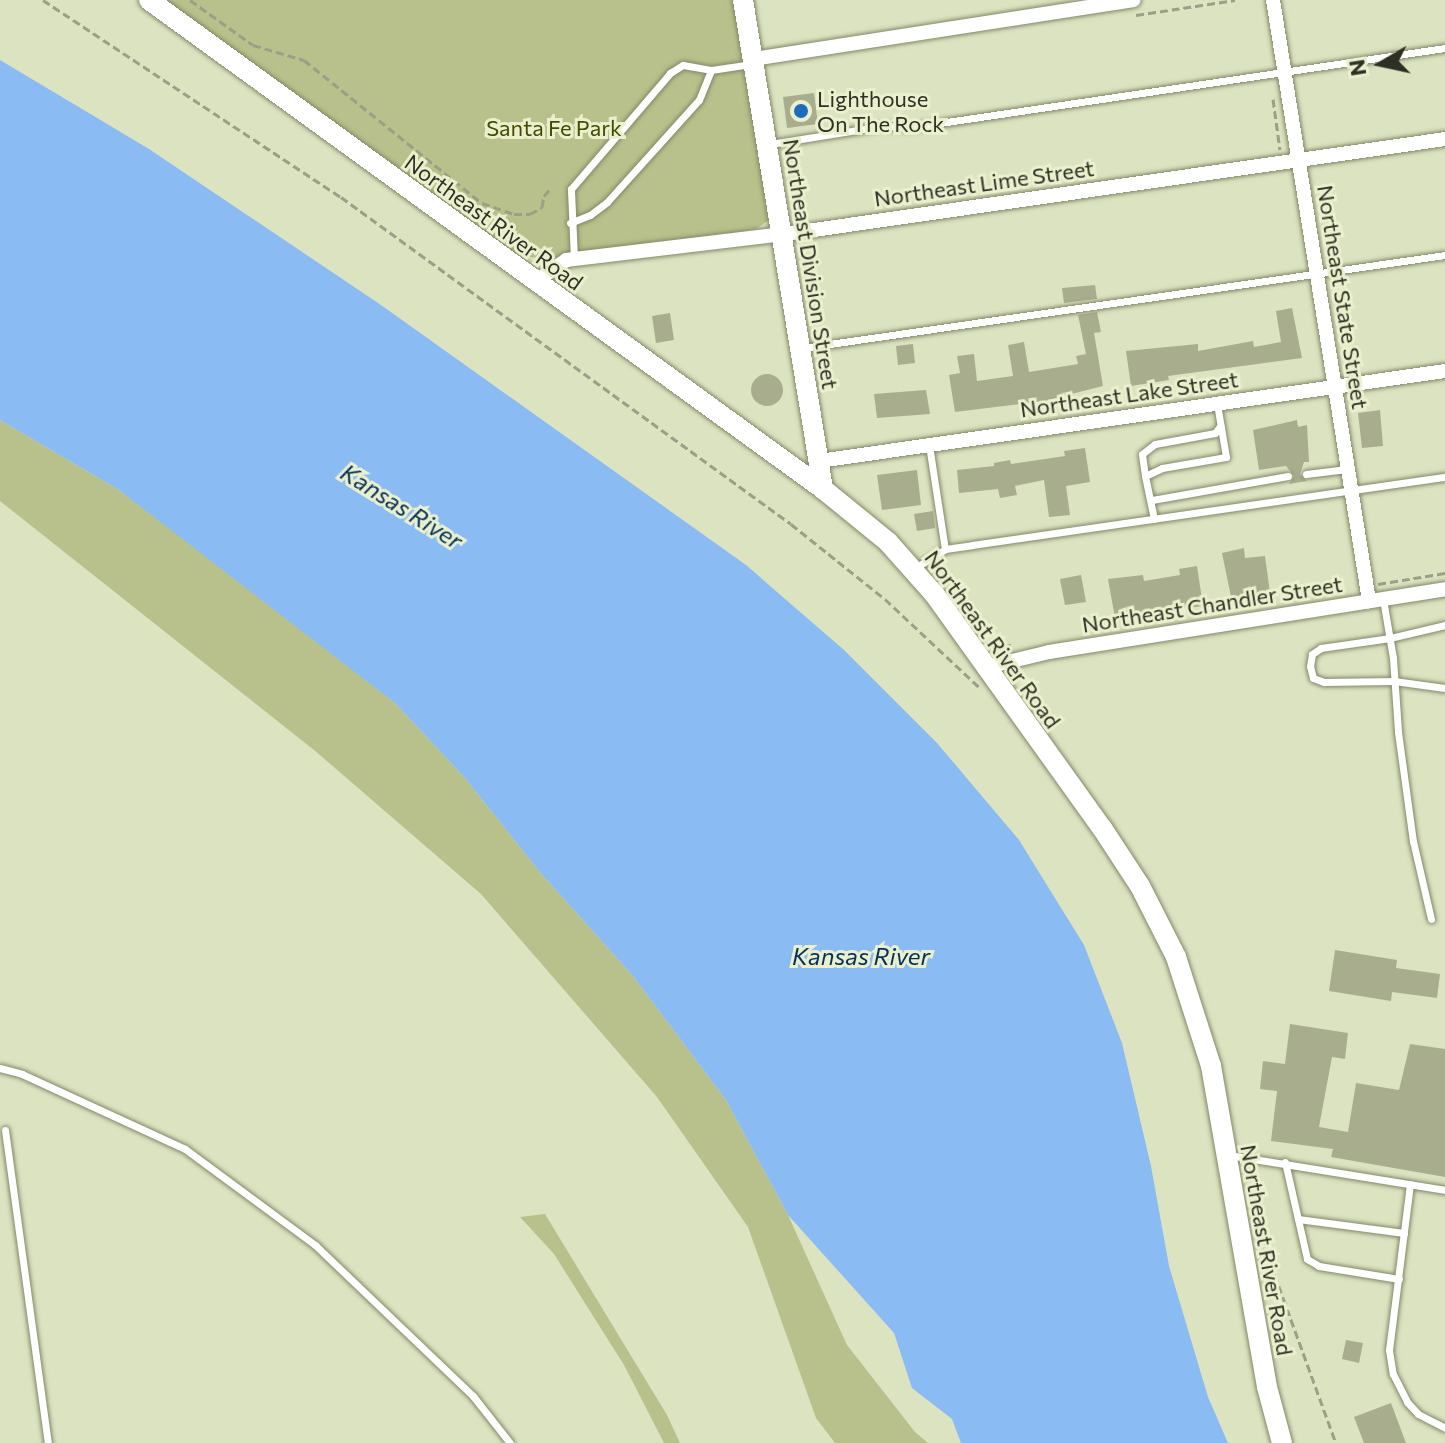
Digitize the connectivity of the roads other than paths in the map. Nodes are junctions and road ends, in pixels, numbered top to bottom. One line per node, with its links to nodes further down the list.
1 (149, 0): 17 (street, Northeast River Road)
2 (743, 0): 6 (street, Northeast Division Street)
3 (1133, 0): 6 (street)
4 (1273, 0): 8 (street, Northeast State Street)
5 (1445, 48): 8 (lane)
6 (753, 61): 7 (lane); 10 (street, Northeast Division Street)
7 (711, 70): 12 (lane); 12 (lane)
8 (1284, 71): 10 (lane); 11 (street, Northeast State Street)
9 (1445, 139): 11 (street, Northeast Lime Street)
10 (767, 144): 13 (street, Northeast Division Street)
11 (1299, 160): 13 (street, Northeast Lime Street); 16 (street, Northeast State Street)
12 (570, 223): 15 (lane)
13 (781, 233): 15 (street, Northeast Lime Street); 18 (street, Northeast Division Street)
14 (1445, 255): 16 (lane)
15 (574, 259): 17 (street, Northeast Lime Street)
16 (1317, 273): 18 (lane); 20 (street, Northeast State Street)
17 (535, 282): 30 (street, Northeast River Road)
18 (800, 348): 24 (street, Northeast Division Street)
19 (1445, 371): 20 (street, Northeast Lake Street)
20 (1335, 386): 21 (street, Northeast Lake Street); 25 (street, Northeast State Street)
21 (1217, 403): 22 (lane); 23 (street, Northeast Lake Street)
22 (1220, 426): 27 (lane); 27 (lane)
23 (929, 445): 24 (street, Northeast Lake Street); 34 (lane)
24 (819, 461): 30 (street, Northeast Division Street)
25 (1348, 469): 26 (lane); 31 (street, Northeast State Street)
26 (1306, 474)
27 (1145, 476): 32 (lane)
28 (1288, 476): 32 (lane)
29 (1445, 477): 31 (lane)
30 (823, 489): 35 (street, Northeast River Road)
31 (1352, 492): 33 (lane); 37 (street, Northeast State Street)
32 (1152, 500): 33 (lane)
33 (1154, 519): 34 (lane)
34 (945, 549): 35 (lane)
35 (913, 569): 40 (street, Northeast River Road)
36 (1445, 589): 37 (street, Northeast Chandler Street)
37 (1376, 600): 39 (lane); 40 (street, Northeast Chandler Street)
38 (1445, 625): 39 (lane)
39 (1390, 638): 41 (lane); 41 (lane)
40 (987, 667): 46 (street, Northeast River Road)
41 (1394, 681): 42 (lane); 43 (lane)
42 (1445, 688)
43 (1431, 919)
44 (0, 1068): 55 (lane)
45 (5, 1130): 54 (lane)
46 (1226, 1155): 47 (lane); 56 (street, Northeast River Road)
47 (1285, 1162): 48 (lane); 50 (lane)
48 (1410, 1184): 49 (lane); 51 (lane)
49 (1445, 1190)
50 (1298, 1219): 51 (lane); 52 (lane)
51 (1404, 1233): 52 (lane)
52 (1399, 1279): 53 (lane)
53 (1445, 1428)
54 (48, 1443)
55 (510, 1443)
56 (1282, 1443)

